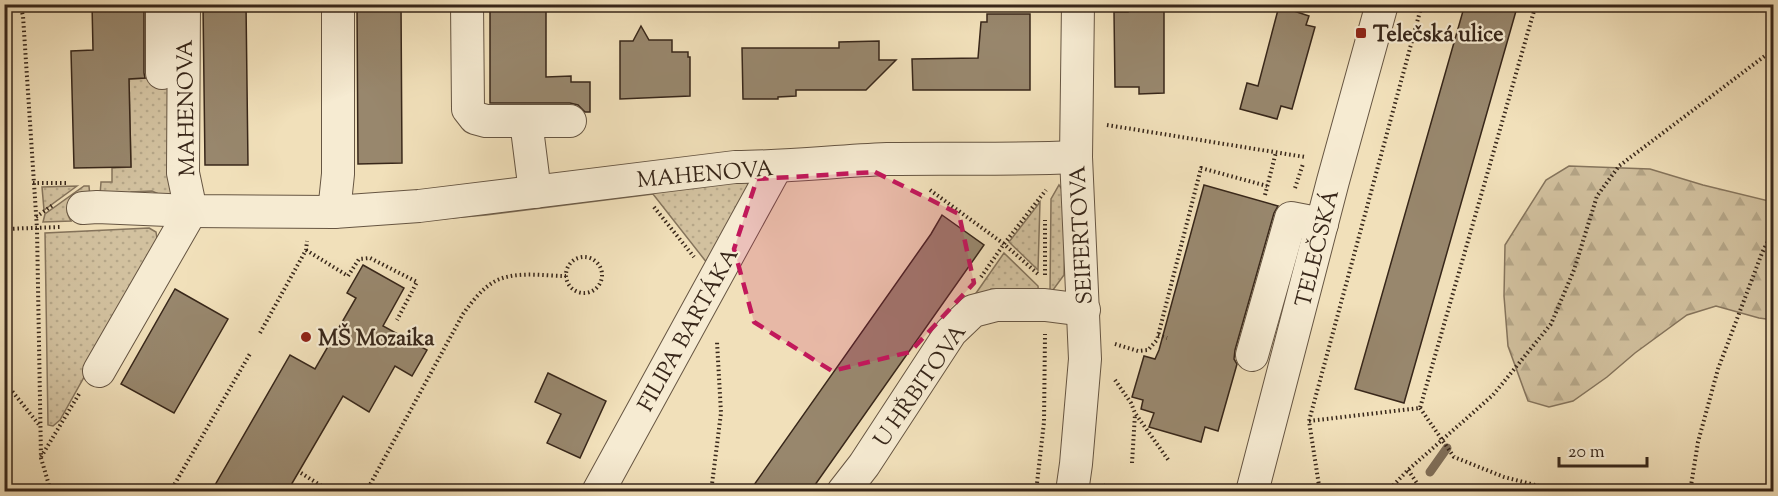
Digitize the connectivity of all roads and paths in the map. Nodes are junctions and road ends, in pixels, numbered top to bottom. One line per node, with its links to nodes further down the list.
1 (20, 4): 21 (path)
2 (162, 4): 14 (street)
3 (184, 4): 29 (street, MAHENOVA)
4 (338, 4): 30 (street)
5 (467, 4): 15 (street)
6 (1078, 4): 19 (street, SEIFERTOVA)
7 (1382, 4): 32 (street, TELEČSKÁ)
8 (1422, 4): 53 (path)
9 (1527, 4): 11 (path)
10 (1769, 4): 12 (path)
11 (1534, 7): 51 (path)
12 (1773, 19)
13 (1773, 49): 55 (path)
14 (162, 74)
15 (526, 121): 16 (street); 24 (street)
16 (570, 121)
17 (1109, 126): 18 (path)
18 (1276, 152): 22 (path); 27 (path)
19 (1077, 157): 20 (street, MAHENOVA); 39 (street, SEIFERTOVA)
20 (776, 166): 24 (street, MAHENOVA); 67 (street, FILIPA BARTÁKA)
21 (33, 183): 26 (path); 34 (path)
22 (1267, 186): 25 (path); 42 (path)
23 (926, 188): 36 (path)
24 (535, 192): 30 (street, MAHENOVA)
25 (1265, 195)
26 (77, 196): 29 (street, MAHENOVA)
27 (1293, 197)
28 (1046, 201): 36 (path)
29 (191, 211): 30 (street, MAHENOVA); 48 (street)
30 (334, 212)
31 (1046, 213): 36 (path)
32 (1322, 224): 47 (street); 71 (street, TELEČSKÁ)
33 (4, 229): 34 (path)
34 (37, 229): 54 (path)
35 (1773, 229): 76 (path)
36 (1004, 244)
37 (566, 276): 37 (path); 66 (path)
38 (1045, 305): 39 (street, U HŘBITOVA); 69 (street, U HŘBITOVA); 70 (path)
39 (1084, 310): 61 (street, SEIFERTOVA)
40 (397, 320): 41 (path)
41 (260, 333)
42 (1158, 335): 44 (path); 45 (path)
43 (716, 336): 68 (path)
44 (1167, 338)
45 (1111, 343)
46 (251, 352): 64 (path)
47 (1252, 355)
48 (99, 371): 56 (path)
49 (1111, 375): 52 (path)
50 (4, 381): 54 (path)
51 (1420, 408): 53 (path); 55 (path)
52 (1135, 413): 57 (path); 58 (path)
53 (1309, 421): 72 (path)
54 (40, 427): 56 (path)
55 (1442, 441): 59 (path); 75 (path)
56 (41, 458): 63 (path)
57 (1169, 461)
58 (1132, 463)
59 (1408, 470): 73 (path); 74 (path)
60 (301, 473): 62 (path)
61 (1074, 478)
62 (324, 490): 65 (path)
63 (51, 492)
64 (170, 492)
65 (331, 492)
66 (366, 492)
67 (598, 492)
68 (711, 492)
69 (843, 492)
70 (1036, 492)
71 (1252, 492)
72 (1320, 492)
73 (1387, 492)
74 (1423, 492)
75 (1562, 492)
76 (1690, 492)

